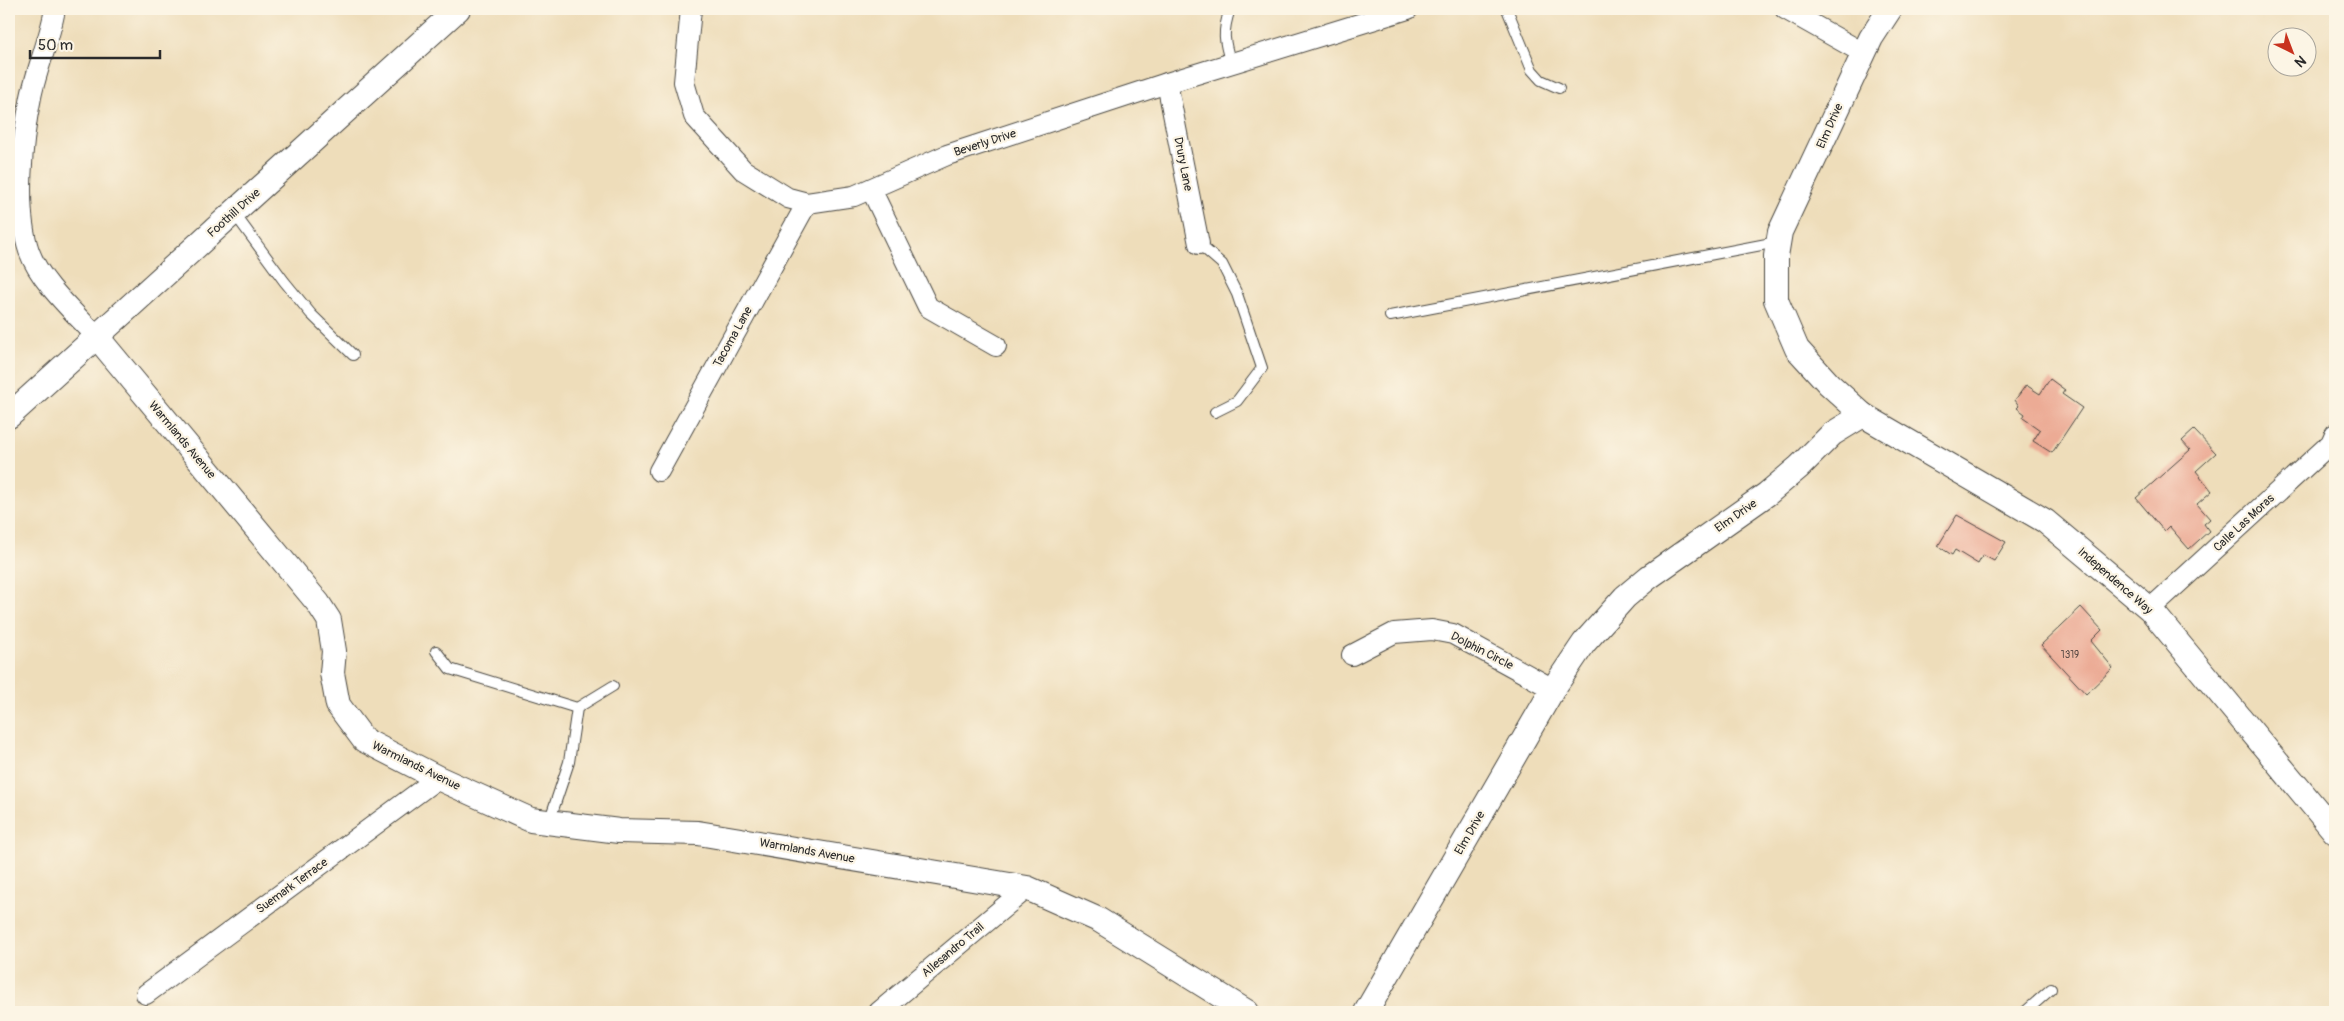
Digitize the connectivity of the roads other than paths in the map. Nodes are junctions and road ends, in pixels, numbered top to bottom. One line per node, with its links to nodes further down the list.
1 (55, 9): 19 (street, Warmlands Avenue)
2 (458, 9): 15 (street, Foothill Drive)
3 (691, 9): 14 (street, Beverly Drive)
4 (1230, 9): 10 (lane)
5 (1408, 9): 10 (street, Beverly Drive)
6 (1507, 9): 12 (lane)
7 (1785, 9): 9 (street)
8 (1890, 9): 9 (street, Elm Drive)
9 (1865, 54): 16 (street, Elm Drive)
10 (1231, 64): 11 (street, Beverly Drive)
11 (1167, 84): 13 (street, Beverly Drive); 17 (street, Drury Lane)
12 (1559, 88)
13 (871, 189): 14 (street, Beverly Drive); 20 (street)
14 (807, 203): 26 (street, Tacoma Lane)
15 (234, 212): 19 (street, Foothill Drive); 21 (lane)
16 (1778, 242): 18 (lane); 23 (street, Elm Drive)
17 (1199, 244): 22 (lane)
18 (1390, 316)
19 (96, 337): 24 (street, Foothill Drive); 33 (street, Warmlands Avenue)
20 (996, 346)
21 (352, 355)
22 (1216, 412)
23 (1863, 415): 27 (street, Independence Way); 31 (street, Elm Drive)
24 (9, 416)
25 (2335, 434): 27 (street, Calle Las Moras)
26 (659, 471)
27 (2150, 609): 35 (street, Independence Way)
28 (436, 651): 32 (lane)
29 (1352, 655): 31 (street, Dolphin Circle)
30 (614, 686): 32 (lane)
31 (1553, 689): 41 (street, Elm Drive)
32 (577, 708): 34 (lane)
33 (438, 778): 34 (street, Warmlands Avenue); 38 (street, Suemark Terrace)
34 (549, 822): 36 (street, Warmlands Avenue)
35 (2335, 832)
36 (1027, 888): 39 (street, Warmlands Avenue); 40 (street, Allesandro Trail)
37 (2050, 989): 42 (lane)
38 (146, 994)
39 (1235, 1010)
40 (878, 1012)
41 (1366, 1012)
42 (2025, 1012)

